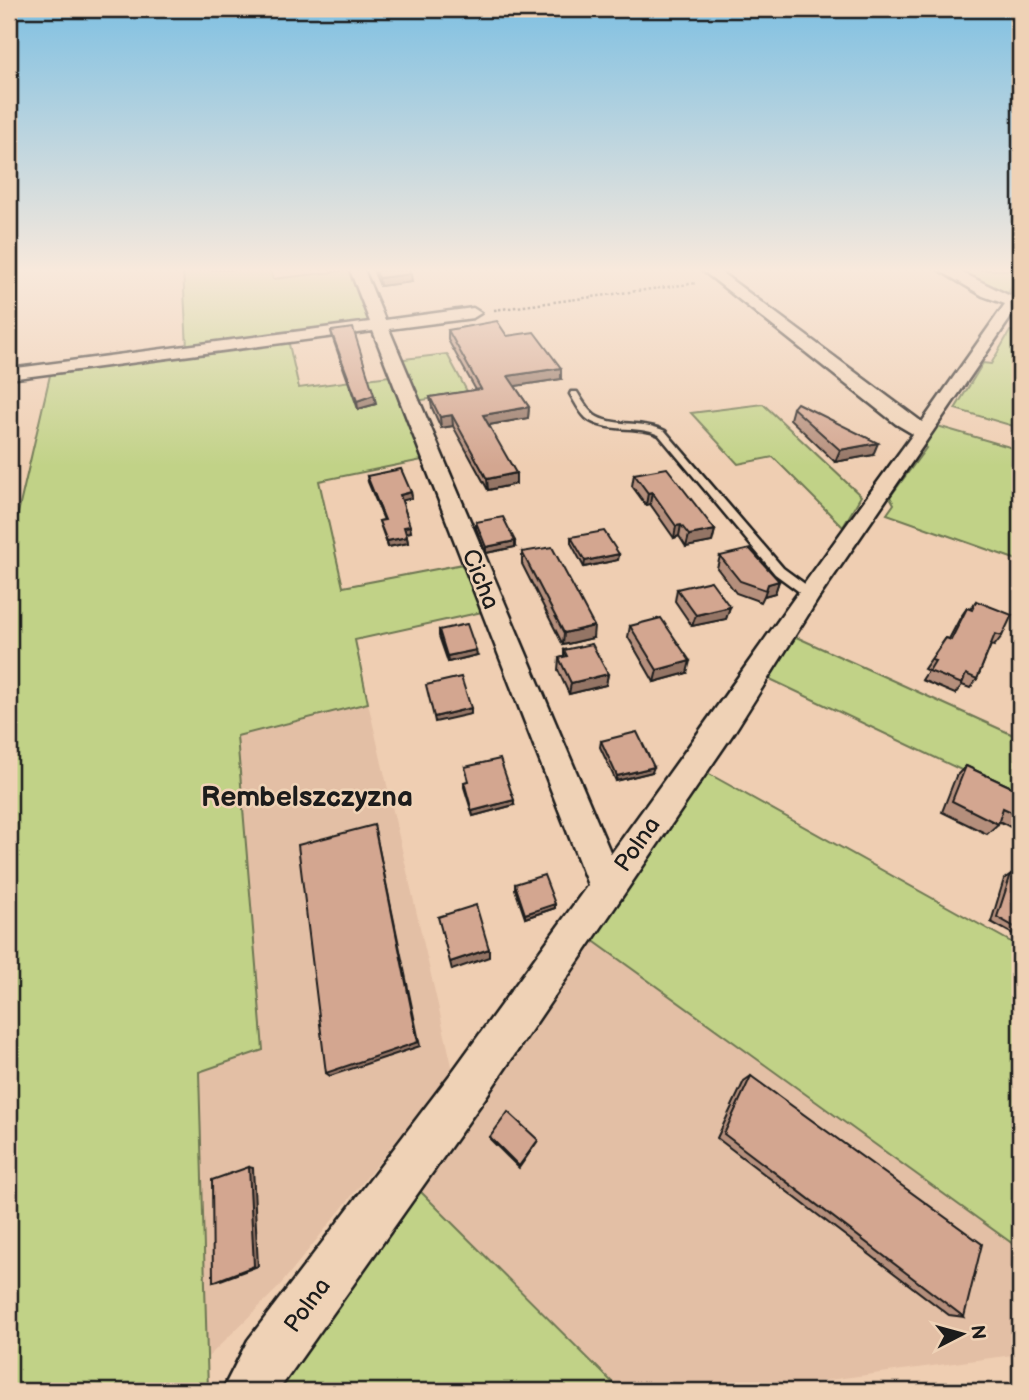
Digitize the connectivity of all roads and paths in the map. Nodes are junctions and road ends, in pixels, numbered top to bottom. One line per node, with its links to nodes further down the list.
1 (301, 335): 5 (street)
2 (383, 335): 9 (street, Cicha)
3 (794, 335): 7 (street)
4 (991, 335): 7 (street, Polna)
5 (9, 374)
6 (574, 394): 8 (lane)
7 (925, 432): 8 (street, Polna)
8 (809, 593): 9 (street, Polna)
9 (607, 887): 10 (street, Polna)
10 (249, 1391)

